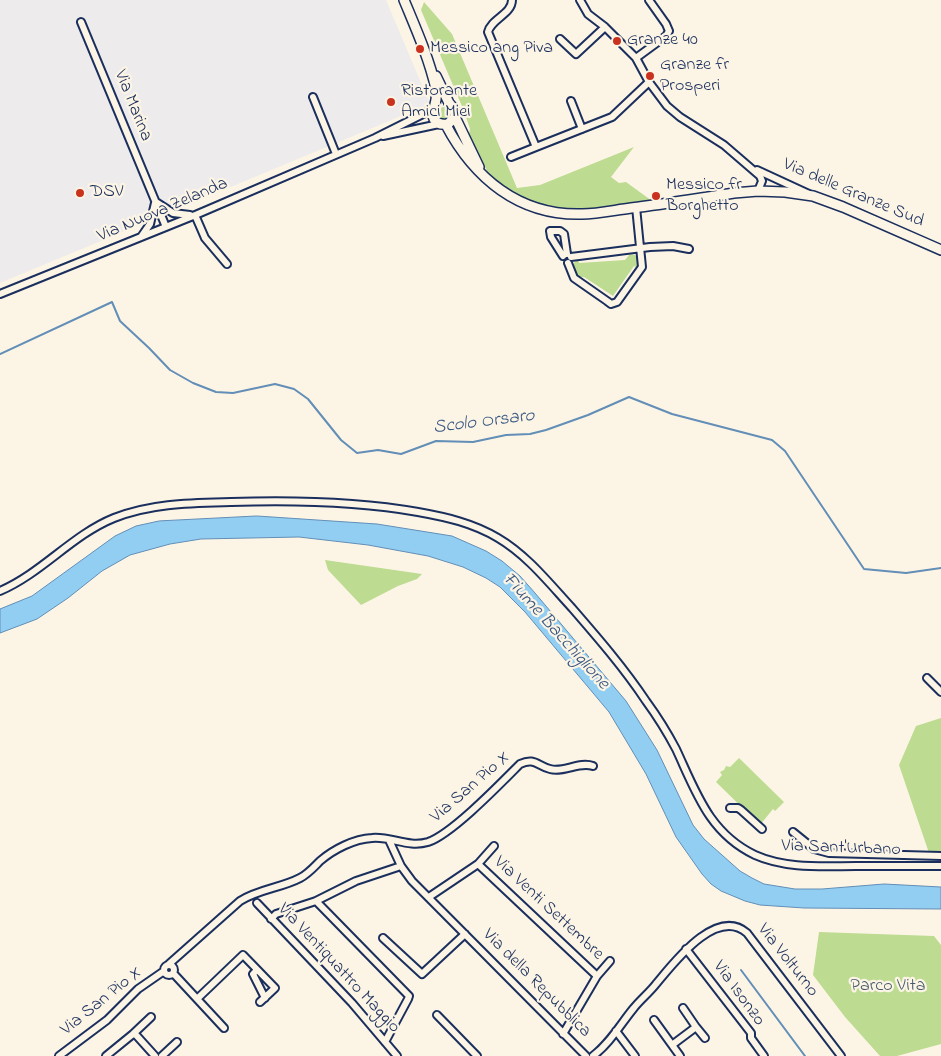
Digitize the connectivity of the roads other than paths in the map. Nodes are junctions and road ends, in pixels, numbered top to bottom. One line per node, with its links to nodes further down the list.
1 (404, 0): 9 (street)
2 (512, 0): 21 (street)
3 (580, 0): 6 (street, Via delle Granze Sud)
4 (649, 0): 8 (street)
5 (81, 22): 28 (street, Via Marina)
6 (605, 27): 7 (street); 8 (street, Via delle Granze Sud)
7 (560, 39)
8 (636, 58): 10 (street, Via delle Granze Sud)
9 (430, 64): 13 (street); 14 (street)
10 (649, 82): 19 (street); 24 (street, Via delle Granze Sud)
11 (313, 97): 22 (street)
12 (571, 101): 19 (street)
13 (450, 103): 14 (street); 16 (street)
14 (435, 107): 15 (street, Via Nuova Zelanda); 17 (street)
15 (418, 117): 18 (street); 20 (street, Via Nuova Zelanda)
16 (455, 117): 17 (street); 25 (street)
17 (442, 124): 18 (street, Via Nuova Zelanda); 25 (street)
18 (425, 128): 20 (street, Via Nuova Zelanda)
19 (582, 129): 21 (street)
20 (375, 138): 22 (street, Via Nuova Zelanda)
21 (536, 147): 23 (street)
22 (336, 154): 30 (street, Via Nuova Zelanda)
23 (511, 157)
24 (752, 167): 26 (street, Via delle Granze Sud); 27 (street, Via delle Granze Sud)
25 (486, 179): 29 (street)
26 (758, 191): 27 (street); 29 (street)
27 (813, 196): 35 (street, Via delle Granze Sud)
28 (155, 201): 30 (street); 31 (street, Via Marina); 32 (street)
29 (636, 207): 33 (street)
30 (194, 215): 31 (street, Via Nuova Zelanda); 36 (street)
31 (166, 227): 32 (street, Via Nuova Zelanda)
32 (141, 237): 37 (street, Via Nuova Zelanda)
33 (640, 248): 33 (street); 34 (street)
34 (689, 249)
35 (941, 250)
36 (227, 264)
37 (0, 294)
38 (0, 591): 50 (street, Via Sant'Urbano)
39 (927, 678): 40 (street)
40 (941, 692)
41 (592, 766): 45 (street, Via San Pio X)
42 (730, 808): 43 (street, Via Sant'Urbano)
43 (762, 829)
44 (793, 832): 47 (street, Via Sant'Urbano)
45 (389, 840): 49 (street, Via della Repubblica); 59 (street, Via San Pio X)
46 (494, 846): 48 (street)
47 (941, 856)
48 (478, 864): 51 (street, Via Venti Settembre); 63 (street, Via Venti Settembre)
49 (400, 866): 51 (street, Via della Repubblica); 52 (street)
50 (941, 866)
51 (428, 897): 55 (street, Via della Repubblica)
52 (316, 901): 54 (street); 76 (street)
53 (257, 903): 54 (street, Via Ventiquattro Maggio)
54 (271, 919): 76 (street, Via Ventiquattro Maggio)
55 (465, 934): 56 (street, Via della Repubblica); 73 (street, Via della Repubblica)
56 (383, 938)
57 (686, 949): 71 (street, Via Volturno); 88 (street, Via Isonzo); 89 (street, Via Volturno)
58 (610, 961): 63 (street, Via Venti Settembre)
59 (169, 964): 61 (street, Via San Pio X); 62 (street, Via San Pio X)
60 (257, 970): 60 (street); 64 (street)
61 (164, 971): 62 (street, Via San Pio X); 78 (street, Via San Pio X)
62 (173, 974): 64 (street, Via San Pio X)
63 (597, 976): 73 (street, Via Venti Settembre)
64 (197, 999): 70 (street, Via San Pio X)
65 (683, 1008): 69 (street)
66 (437, 1015): 83 (street)
67 (151, 1017): 72 (street)
68 (654, 1020): 77 (street)
69 (696, 1027): 74 (street); 77 (street)
70 (224, 1028)
71 (616, 1031): 85 (street, Via Volturno); 86 (street)
72 (133, 1034): 79 (street); 80 (street)
73 (563, 1034): 84 (street, Via della Repubblica)
74 (705, 1038)
75 (177, 1042): 81 (street)
76 (385, 1042): 82 (street, Via Ventiquattro Maggio)
77 (672, 1045): 87 (street)
78 (59, 1056)
79 (106, 1056)
80 (156, 1056)
81 (162, 1056)
82 (397, 1056)
83 (477, 1056)
84 (586, 1056)
85 (593, 1056)
86 (636, 1056)
87 (680, 1056)
88 (764, 1056)
89 (842, 1056)

